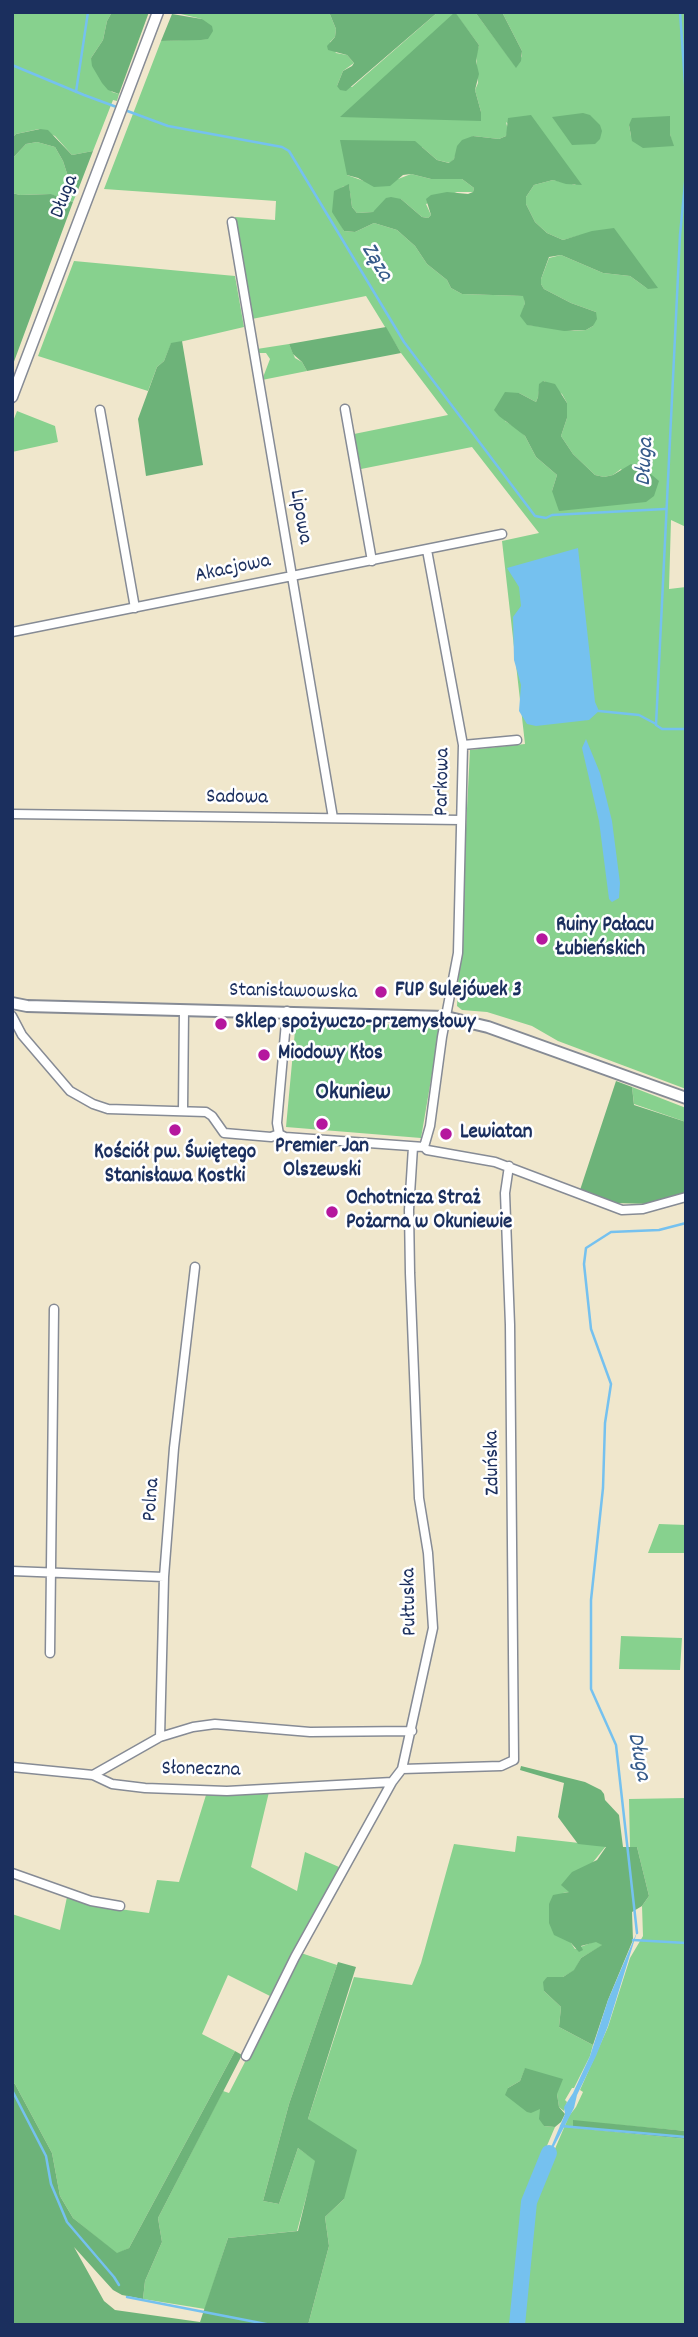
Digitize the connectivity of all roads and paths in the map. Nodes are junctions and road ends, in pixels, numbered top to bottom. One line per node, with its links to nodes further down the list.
1 (158, 12): 3 (street, Długa)
2 (232, 222): 9 (street, Lipowa)
3 (12, 397)
4 (345, 409): 8 (street)
5 (100, 410): 10 (street)
6 (502, 534): 7 (street, Akacjowa)
7 (427, 550): 8 (street, Akacjowa); 13 (street, Parkowa)
8 (372, 561): 9 (street, Akacjowa)
9 (291, 576): 10 (street, Akacjowa); 15 (street, Lipowa)
10 (135, 608): 11 (street, Akacjowa)
11 (12, 632)
12 (517, 740): 13 (street)
13 (463, 745): 16 (street, Parkowa)
14 (12, 814): 15 (street, Sadowa)
15 (333, 818): 16 (street, Sadowa)
16 (461, 820): 21 (street, Parkowa)
17 (12, 1003): 18 (main road, Stanisławowska)
18 (184, 1010): 19 (main road, Stanisławowska); 25 (street)
19 (287, 1011): 21 (main road, Stanisławowska); 26 (street)
20 (12, 1016): 22 (street)
21 (446, 1017): 24 (main road, Stanisławowska); 28 (street, Parkowa)
22 (22, 1035): 23 (street); 25 (street)
23 (12, 1039)
24 (686, 1098)
25 (183, 1111): 26 (street)
26 (279, 1134): 27 (street)
27 (413, 1147): 28 (street); 37 (street, Pułtuska)
28 (424, 1147): 29 (street)
29 (509, 1166): 30 (street); 40 (street, Zduńska)
30 (686, 1198)
31 (195, 1266): 35 (street, Polna)
32 (54, 1309): 34 (street)
33 (12, 1571): 34 (street)
34 (51, 1572): 35 (street); 36 (street)
35 (164, 1577): 38 (street, Polna)
36 (50, 1653)
37 (412, 1731): 38 (street); 40 (street, Pułtuska)
38 (160, 1737): 41 (street)
39 (12, 1767): 41 (street, Słoneczna)
40 (402, 1769): 42 (street, Pułtuska)
41 (93, 1775): 42 (street, Słoneczna)
42 (392, 1782): 45 (street, Pułtuska)
43 (12, 1873): 44 (street)
44 (120, 1906)
45 (246, 2056)

